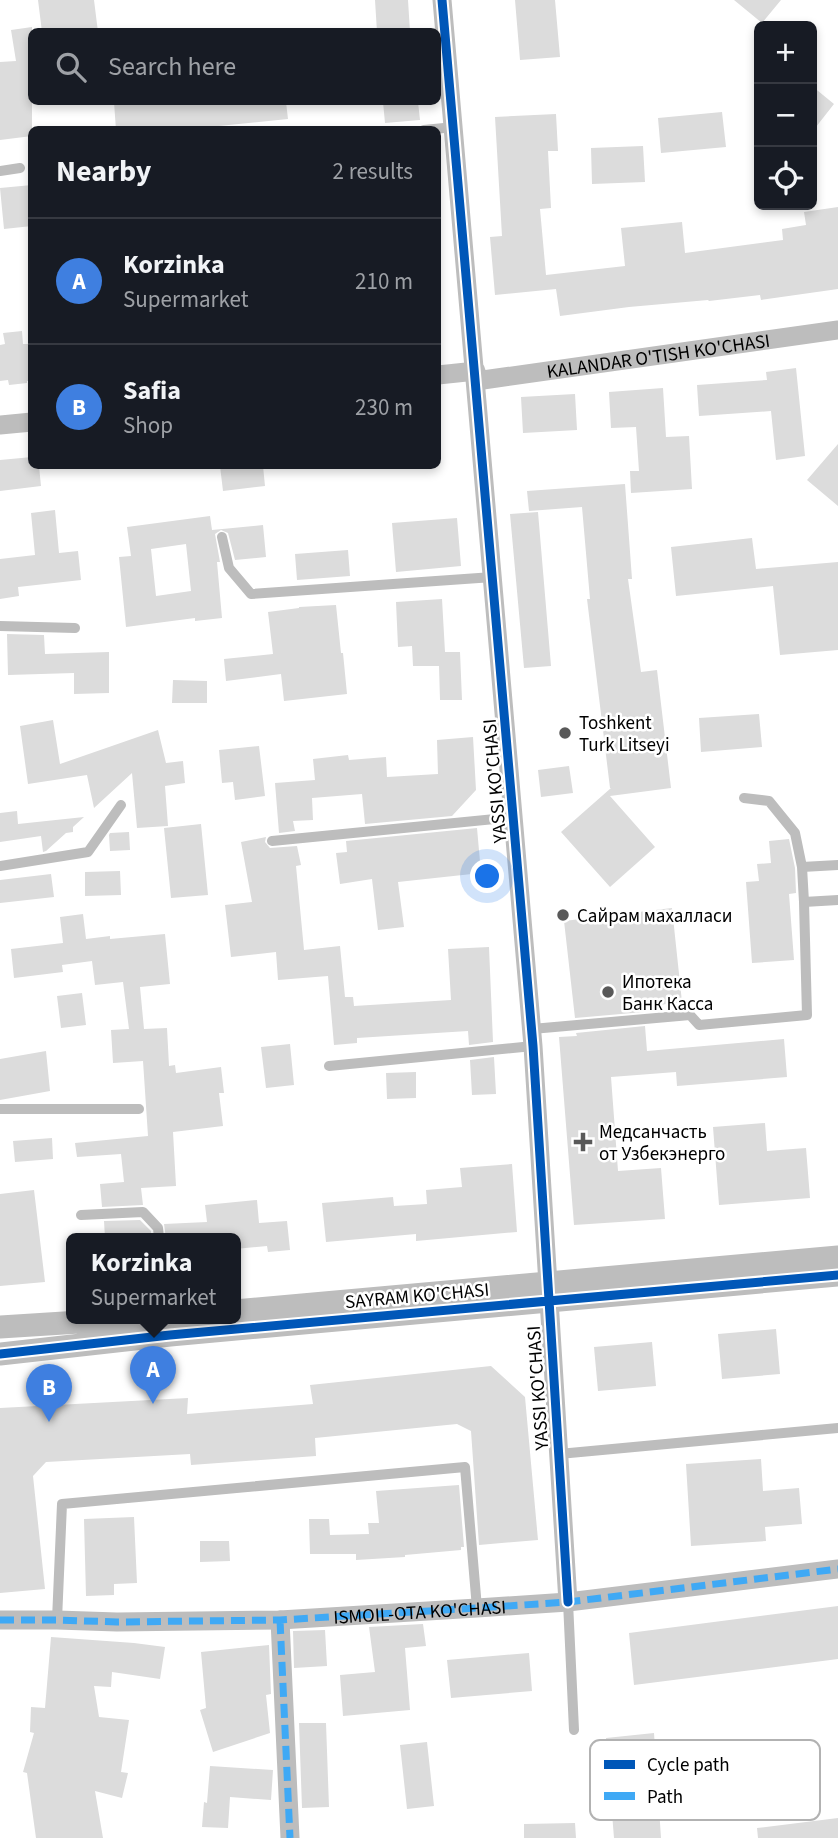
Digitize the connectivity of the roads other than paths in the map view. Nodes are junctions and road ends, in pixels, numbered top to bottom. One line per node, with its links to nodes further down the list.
1 (442, 0): 2 (street, YASSI KO'CHASI)
2 (454, 127): 3 (lane); 8 (street, YASSI KO'CHASI)
3 (441, 128)
4 (20, 168): 5 (lane)
5 (0, 171)
6 (838, 330): 8 (street, KALANDAR O'TISH KO'CHASI)
7 (441, 376): 8 (street, KALANDAR O'TISH KO'CHASI)
8 (476, 376): 12 (street, YASSI KO'CHASI)
9 (28, 422): 10 (street)
10 (0, 425)
11 (222, 537): 12 (lane)
12 (493, 577): 17 (street, YASSI KO'CHASI)
13 (0, 626): 14 (lane)
14 (75, 628)
15 (744, 798): 21 (lane)
16 (121, 805): 20 (lane)
17 (515, 817): 18 (lane); 24 (street, YASSI KO'CHASI)
18 (272, 841)
19 (838, 865): 21 (lane)
20 (0, 866)
21 (802, 867): 23 (lane)
22 (838, 900): 23 (lane)
23 (804, 902): 24 (lane)
24 (533, 1037): 25 (lane); 32 (street, YASSI KO'CHASI)
25 (329, 1066)
26 (0, 1109): 27 (lane)
27 (139, 1109)
28 (81, 1215): 29 (lane)
29 (159, 1233)
30 (838, 1257): 32 (street, SAYRAM KO'CHASI)
31 (838, 1275): 32 (street, SAYRAM KO'CHASI)
32 (549, 1292): 33 (street, SAYRAM KO'CHASI); 35 (street, SAYRAM KO'CHASI); 40 (street, YASSI KO'CHASI)
33 (241, 1311)
34 (66, 1323): 37 (street)
35 (241, 1323)
36 (229, 1324): 38 (street, SAYRAM KO'CHASI)
37 (0, 1327)
38 (0, 1353)
39 (838, 1429): 40 (lane)
40 (559, 1454): 42 (street, YASSI KO'CHASI)
41 (838, 1569): 42 (street, ISMOIL-OTA KO'CHASI)
42 (568, 1602): 43 (street, ISMOIL-OTA KO'CHASI); 47 (lane)
43 (477, 1608): 45 (lane); 46 (street, ISMOIL-OTA KO'CHASI)
44 (0, 1620): 45 (street, ISMOIL-OTA KO'CHASI)
45 (57, 1620): 46 (street, ISMOIL-OTA KO'CHASI)
46 (279, 1620): 48 (street)
47 (574, 1730)
48 (290, 1838)

